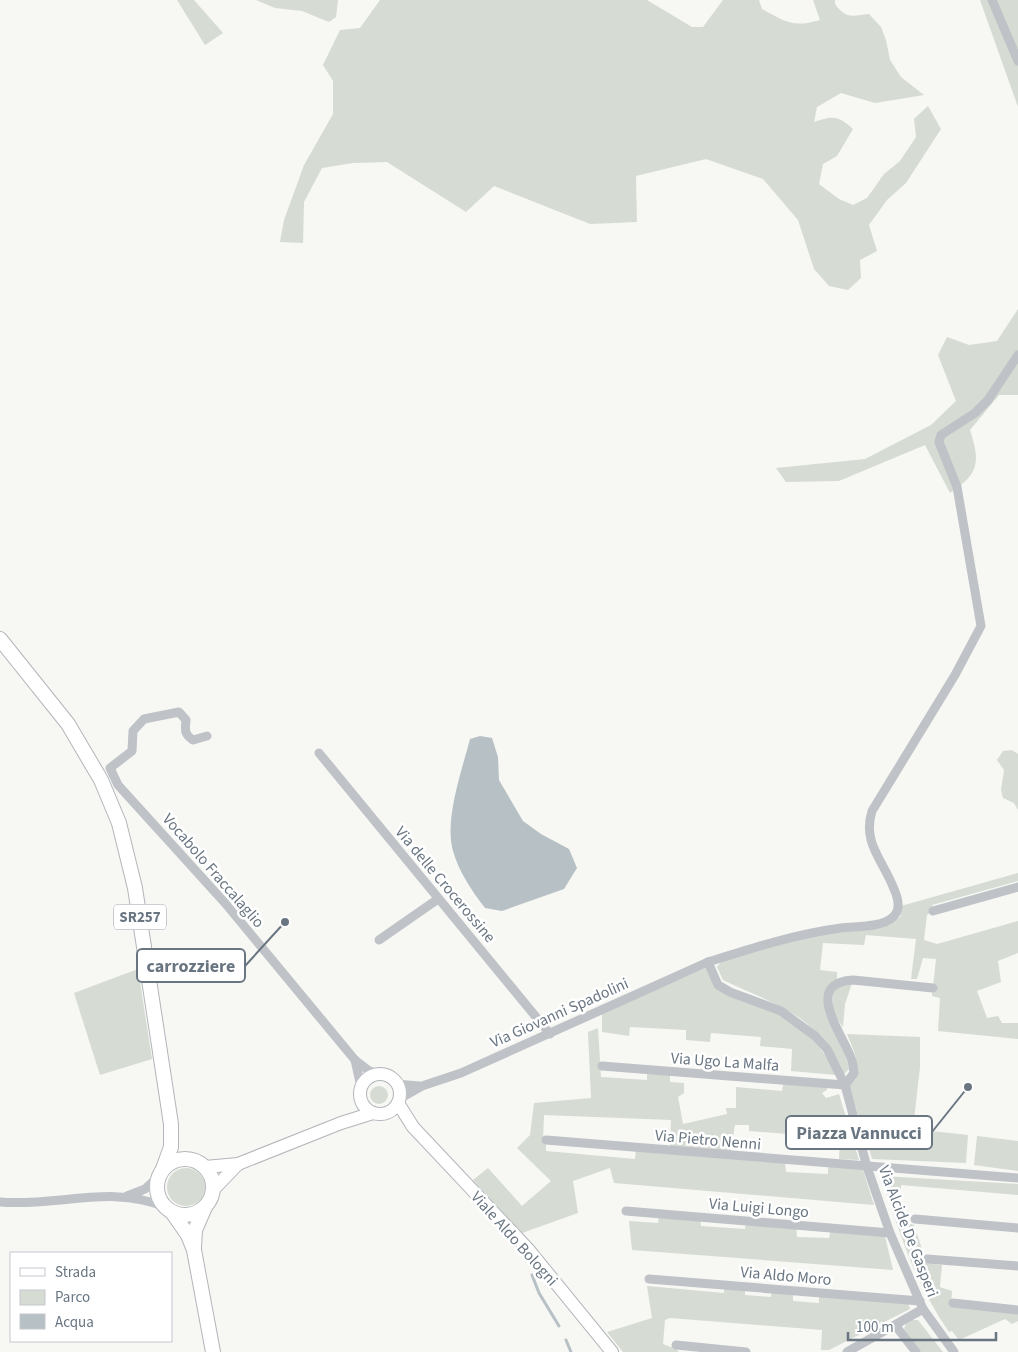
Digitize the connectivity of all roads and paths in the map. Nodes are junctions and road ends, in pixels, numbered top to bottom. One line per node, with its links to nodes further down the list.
1 (992, 0): 2 (street)
2 (1018, 61)
3 (1018, 356): 11 (street, Via Giovanni Spadolini)
4 (0, 639): 24 (main road, SR257)
5 (207, 736): 14 (street, Vocabolo Fraccalaglio)
6 (319, 753): 8 (street, Via delle Crocerossine)
7 (1018, 886): 9 (street)
8 (438, 899): 10 (street); 13 (street, Via delle Crocerossine)
9 (933, 911)
10 (379, 940)
11 (708, 962): 13 (street, Via Giovanni Spadolini); 18 (street, Via Alcide De Gasperi)
12 (933, 988): 18 (street)
13 (550, 1034): 19 (street, Via Giovanni Spadolini)
14 (355, 1060): 16 (street); 20 (street)
15 (602, 1066): 18 (street, Via Ugo La Malfa)
16 (379, 1075): 17 (main road); 20 (main road)
17 (396, 1084): 19 (street, Via Giovanni Spadolini); 21 (main road)
18 (845, 1085): 29 (street, Via Alcide De Gasperi)
19 (422, 1086): 21 (street, Via Giovanni Spadolini)
20 (361, 1093): 22 (main road); 23 (main road)
21 (398, 1101): 22 (main road); 25 (main road, Viale Aldo Bologni)
22 (378, 1114): 23 (main road); 25 (main road, Viale Aldo Bologni)
23 (341, 1123): 28 (main road)
24 (171, 1124): 27 (main road, SR257); 30 (main road, SR257)
25 (413, 1127): 51 (main road, Viale Aldo Bologni)
26 (546, 1140): 29 (street, Via Pietro Nenni)
27 (200, 1164): 28 (main road); 30 (main road); 32 (main road, SR257)
28 (238, 1164): 32 (main road)
29 (867, 1167): 31 (street, Via Pietro Nenni); 40 (street, Via Alcide De Gasperi)
30 (161, 1172): 33 (street); 36 (main road, SR257)
31 (1018, 1178)
32 (213, 1190): 35 (main road, SR257)
33 (127, 1196): 34 (street); 36 (street)
34 (0, 1202)
35 (205, 1207): 36 (main road); 41 (main road, SR257)
36 (169, 1210): 41 (main road, SR257)
37 (626, 1211): 40 (street, Via Luigi Longo)
38 (915, 1219): 39 (street)
39 (1018, 1228)
40 (890, 1232): 46 (street, Via Alcide De Gasperi)
41 (194, 1250): 50 (main road, SR257)
42 (926, 1259): 43 (street)
43 (1018, 1266)
44 (649, 1279): 46 (street, Via Aldo Moro)
45 (953, 1303): 47 (street)
46 (922, 1305): 48 (street); 55 (street, Via Alcide De Gasperi)
47 (1018, 1310)
48 (895, 1325): 53 (street); 54 (street)
49 (676, 1345): 52 (street)
50 (213, 1352)
51 (612, 1352)
52 (746, 1352)
53 (847, 1352)
54 (916, 1352)
55 (954, 1352)

